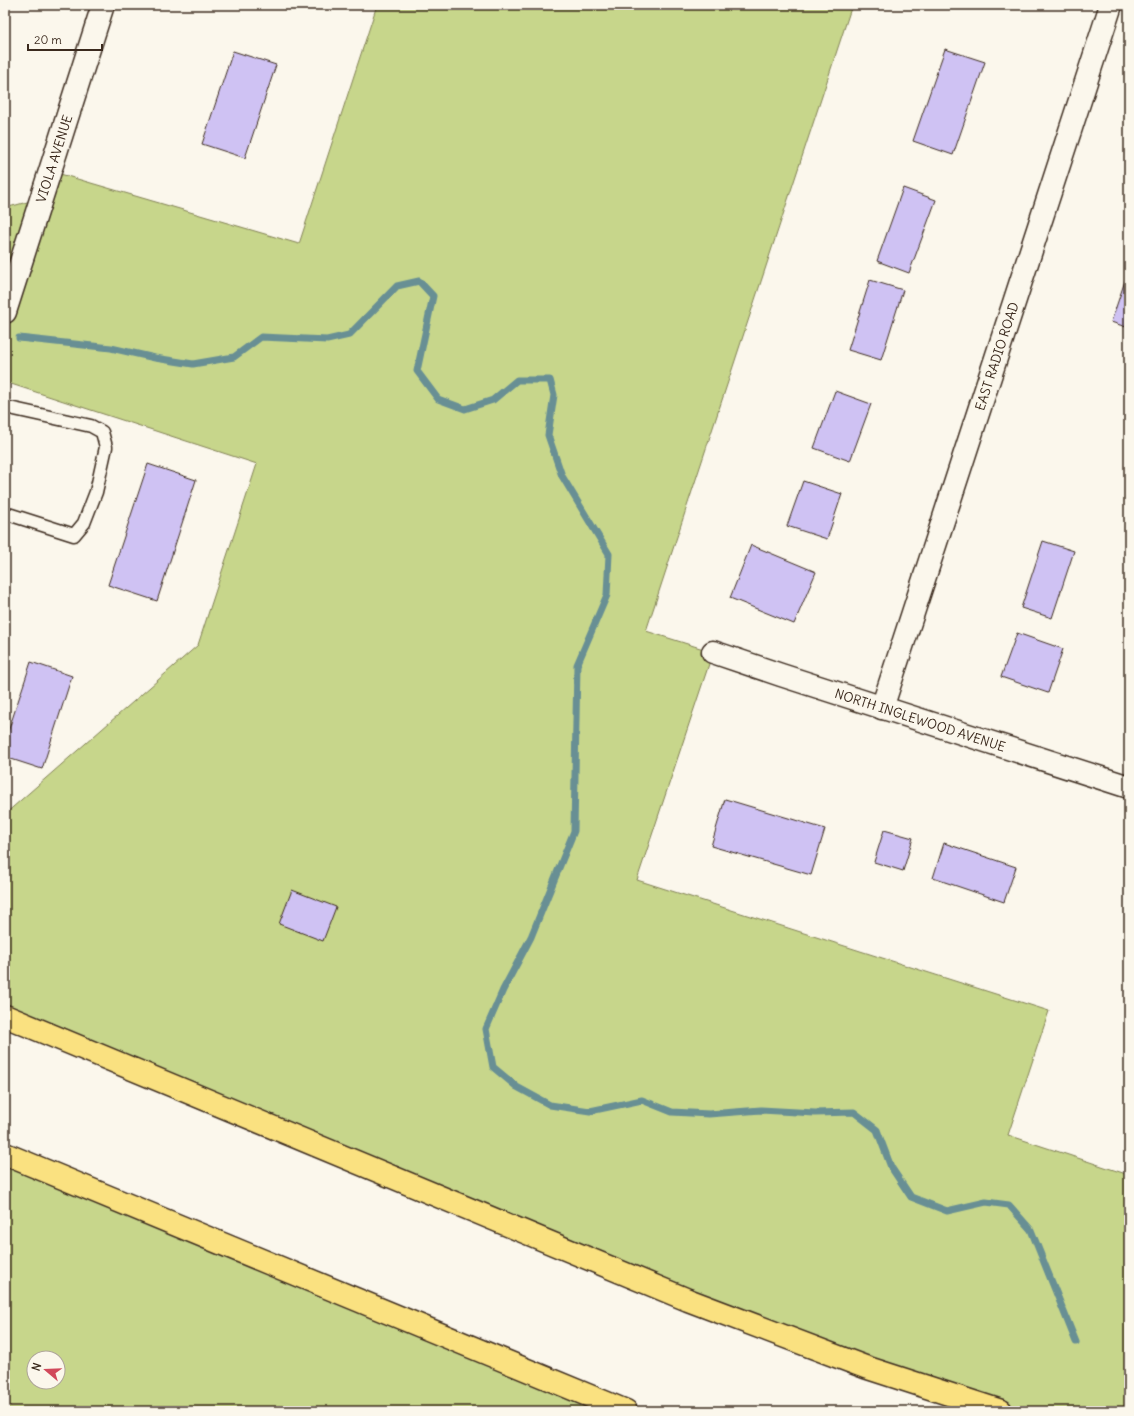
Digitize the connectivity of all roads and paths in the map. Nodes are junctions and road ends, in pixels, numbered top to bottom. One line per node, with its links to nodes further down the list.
1 (103, 5): 3 (street, VIOLA AVENUE)
2 (1111, 5): 7 (street, EAST RADIO ROAD)
3 (5, 312)
4 (5, 407): 5 (lane)
5 (5, 513)
6 (713, 652): 7 (street, NORTH INGLEWOOD AVENUE)
7 (882, 708): 8 (street, NORTH INGLEWOOD AVENUE)
8 (1129, 787)
9 (5, 1016): 12 (highway)
10 (5, 1154): 11 (highway)
11 (626, 1411)
12 (1001, 1411)

